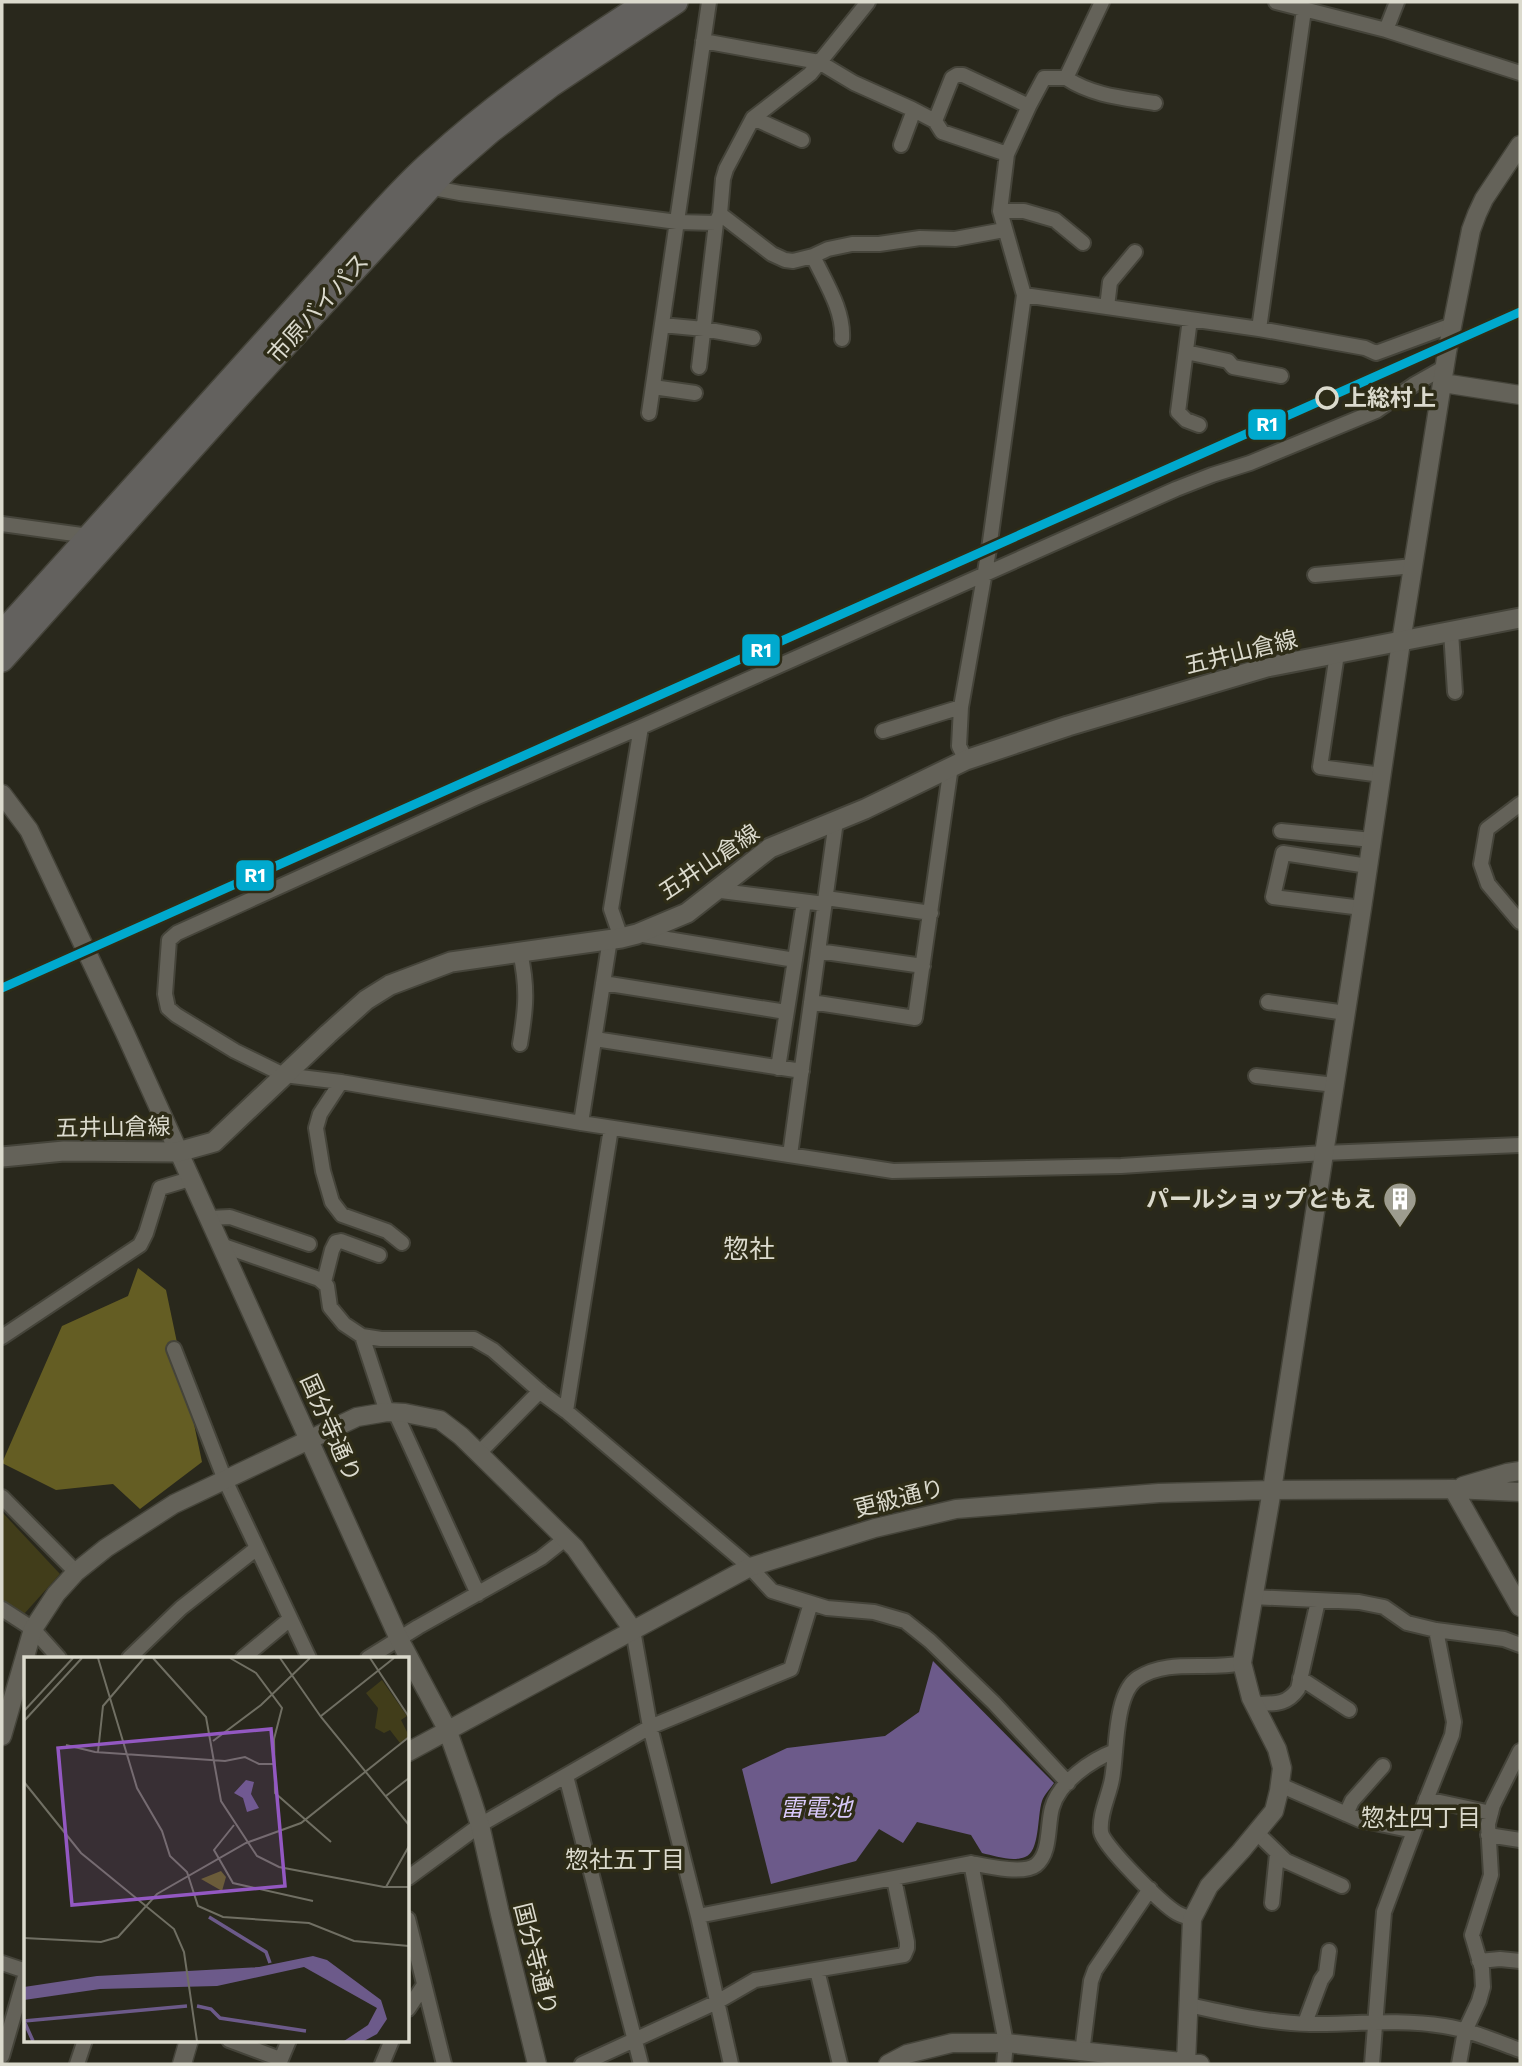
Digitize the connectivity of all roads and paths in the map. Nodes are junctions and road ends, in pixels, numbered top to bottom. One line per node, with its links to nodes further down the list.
1 (647, 2): 50 (highway, 市原バイパス)
2 (676, 2): 23 (highway, 市原バイパス)
3 (709, 2): 10 (street)
4 (868, 2): 11 (street)
5 (1102, 2): 13 (street)
6 (1276, 2): 8 (street)
7 (1397, 2): 9 (street)
8 (1304, 10): 9 (street); 36 (street)
9 (1386, 30): 12 (street)
10 (703, 41): 11 (street); 26 (street)
11 (819, 62): 16 (street); 17 (street)
12 (1520, 73)
13 (1066, 78): 14 (street); 15 (street)
14 (1155, 103)
15 (1029, 106): 18 (street); 22 (street)
16 (914, 110): 18 (street); 20 (street)
17 (753, 118): 19 (street); 25 (street)
18 (935, 121): 22 (street)
19 (803, 140)
20 (901, 145)
21 (1520, 145): 34 (street)
22 (1007, 155): 24 (street)
23 (428, 187): 26 (street); 59 (highway, 市原バイパス)
24 (1000, 211): 27 (street); 28 (street)
25 (718, 219): 26 (street); 30 (street); 37 (street)
26 (677, 222): 35 (street)
27 (1004, 230): 30 (street); 31 (street)
28 (1083, 243)
29 (1135, 252): 32 (street)
30 (813, 256): 39 (street)
31 (1024, 295): 32 (street); 52 (street)
32 (1107, 307): 33 (street)
33 (1189, 319): 36 (street); 40 (street)
34 (1452, 325): 36 (street); 42 (street)
35 (662, 326): 37 (street); 44 (street)
36 (1259, 329)
37 (704, 330): 38 (street); 41 (street)
38 (753, 338)
39 (842, 339)
40 (1186, 352): 43 (street); 48 (street)
41 (699, 367)
42 (1444, 375): 46 (street); 51 (street); 52 (street)
43 (1281, 376)
44 (653, 387): 45 (street); 47 (street)
45 (695, 393)
46 (1520, 395)
47 (649, 413)
48 (1199, 425)
49 (2, 524): 50 (street)
50 (89, 536): 56 (highway, 市原バイパス)
51 (1413, 566): 53 (street); 57 (street)
52 (985, 573): 61 (street); 62 (street)
53 (1315, 575)
54 (1520, 618): 55 (main road, 五井山倉線)
55 (1451, 632): 57 (main road, 五井山倉線); 60 (street)
56 (2, 633)
57 (1401, 642): 58 (main road, 五井山倉線); 65 (street)
58 (1337, 654): 64 (main road, 五井山倉線); 65 (street)
59 (2, 660)
60 (1454, 692)
61 (961, 706): 63 (street); 64 (street)
62 (641, 727): 78 (street); 92 (street)
63 (883, 731)
64 (959, 763): 68 (main road, 五井山倉線); 76 (street)
65 (1382, 775): 70 (street)
66 (2, 794): 99 (street, 国分寺通り)
67 (1520, 804): 77 (street)
68 (836, 821): 72 (main road, 五井山倉線); 73 (street)
69 (1281, 831): 70 (street)
70 (1371, 840): 71 (street)
71 (1368, 866): 75 (street); 75 (street)
72 (713, 890): 74 (street); 78 (main road, 五井山倉線)
73 (825, 901): 74 (street); 76 (street); 79 (street)
74 (804, 902): 81 (street)
75 (1363, 908): 87 (street)
76 (931, 913): 82 (street)
77 (1520, 922)
78 (623, 937): 80 (main road, 五井山倉線); 81 (street); 83 (street)
79 (818, 951): 82 (street); 84 (street)
80 (520, 952): 89 (street); 92 (main road, 五井山倉線)
81 (795, 960): 86 (street)
82 (923, 966): 84 (street)
83 (603, 983): 86 (street); 88 (street)
84 (811, 1002): 91 (street)
85 (1268, 1002): 87 (street)
86 (786, 1012): 90 (street)
87 (1346, 1013): 95 (street)
88 (595, 1039): 90 (street); 96 (street)
89 (520, 1044)
90 (778, 1068): 91 (street)
91 (802, 1071): 101 (street)
92 (284, 1075): 94 (street); 99 (main road, 五井山倉線)
93 (1256, 1076): 95 (street)
94 (341, 1082): 96 (street); 105 (street)
95 (1335, 1085): 100 (street)
96 (581, 1123): 97 (street)
97 (611, 1128): 101 (street); 114 (street)
98 (1520, 1145): 100 (street)
99 (178, 1152): 102 (main road, 五井山倉線); 103 (street, 国分寺通り)
100 (1324, 1153): 101 (street); 121 (street)
101 (790, 1155)
102 (2, 1157)
103 (190, 1179): 104 (street, 国分寺通り); 111 (street)
104 (209, 1217): 106 (street); 107 (street, 国分寺通り)
105 (402, 1242)
106 (309, 1244)
107 (221, 1245): 109 (street); 116 (street, 国分寺通り)
108 (379, 1255): 109 (street)
109 (324, 1282): 110 (street)
110 (362, 1336): 113 (street); 115 (street)
111 (2, 1337)
112 (174, 1349): 119 (street)
113 (540, 1391): 114 (street); 117 (street)
114 (566, 1411): 126 (street)
115 (391, 1412): 116 (street); 117 (street); 128 (street)
116 (309, 1439): 119 (street); 138 (street, 国分寺通り)
117 (478, 1454): 124 (street)
118 (1520, 1471): 120 (street, 更級通り)
119 (225, 1480): 125 (street); 127 (street)
120 (1453, 1489): 121 (street, 更級通り); 122 (street, 更級通り); 132 (street)
121 (1272, 1490): 126 (street, 更級通り); 129 (street)
122 (1520, 1492)
123 (2, 1497): 127 (street)
124 (565, 1539): 128 (street); 136 (street)
125 (257, 1548): 134 (street); 142 (street)
126 (750, 1567): 131 (street); 136 (street, 更級通り)
127 (76, 1572): 135 (street)
128 (478, 1594): 138 (street)
129 (1252, 1597): 130 (street); 149 (street)
130 (1318, 1601): 137 (street); 150 (street)
131 (811, 1603): 153 (street); 161 (street)
132 (1520, 1607)
133 (2, 1609): 135 (street)
134 (290, 1619): 143 (street); 144 (street)
135 (33, 1629): 140 (street); 141 (street)
136 (633, 1630): 153 (street); 154 (street, 更級通り)
137 (1436, 1630): 139 (street); 163 (street)
138 (399, 1639): 145 (street); 146 (street, 国分寺通り)
139 (1520, 1644)
140 (25, 1657)
141 (58, 1657)
142 (130, 1657)
143 (244, 1657)
144 (309, 1657)
145 (370, 1657)
146 (409, 1657)
147 (24, 1660): 155 (street)
148 (410, 1660): 154 (street, 国分寺通り)
149 (1242, 1662): 151 (street); 157 (street)
150 (1300, 1678): 151 (street); 152 (street)
151 (1255, 1704): 162 (street)
152 (1349, 1710)
153 (650, 1727): 160 (street); 178 (street)
154 (447, 1729): 156 (street, 更級通り); 166 (street, 国分寺通り)
155 (2, 1736)
156 (410, 1751)
157 (1115, 1751): 161 (street); 176 (street)
158 (1520, 1751): 164 (street)
159 (1383, 1766): 165 (street)
160 (566, 1776): 166 (street); 195 (street)
161 (1068, 1783): 172 (street)
162 (1280, 1785): 165 (street); 168 (street)
163 (1426, 1799): 164 (street); 167 (street)
164 (1490, 1813): 169 (street)
165 (1346, 1814): 167 (street)
166 (480, 1825): 173 (street); 210 (street, 国分寺通り)
167 (1414, 1831): 193 (street)
168 (1256, 1832): 171 (street); 179 (street)
169 (1488, 1835): 170 (street); 182 (street)
170 (1520, 1840)
171 (1277, 1854): 175 (street); 177 (street)
172 (971, 1864): 174 (street); 201 (street)
173 (410, 1877)
174 (894, 1879): 178 (street); 185 (street)
175 (1342, 1886)
176 (1150, 1889): 179 (street); 203 (street)
177 (1272, 1903)
178 (698, 1916): 189 (street)
179 (1192, 1919): 190 (street)
180 (410, 1927): 188 (street)
181 (1329, 1951): 192 (street)
182 (1479, 1961): 183 (street); 194 (street)
183 (1520, 1961)
184 (2, 1963): 186 (street)
185 (817, 1970): 189 (street); 214 (street)
186 (24, 1971)
187 (24, 1979): 204 (street)
188 (424, 1985): 191 (street); 209 (street)
189 (717, 2003): 195 (street); 213 (street)
190 (1189, 2005): 192 (street); 217 (street)
191 (410, 2006)
192 (1306, 2023): 193 (street)
193 (1373, 2023): 194 (street); 218 (street)
194 (1465, 2031): 202 (street); 219 (street)
195 (635, 2040): 211 (street); 212 (street)
196 (84, 2042): 206 (street)
197 (188, 2042): 207 (street)
198 (234, 2042): 205 (street)
199 (288, 2042): 205 (street)
200 (391, 2042): 208 (street)
201 (1006, 2043): 203 (street); 215 (street); 216 (street)
202 (1520, 2050)
203 (1082, 2053): 217 (street)
204 (2, 2056)
205 (280, 2062)
206 (77, 2064)
207 (182, 2064)
208 (382, 2064)
209 (444, 2064)
210 (537, 2064)
211 (582, 2064)
212 (641, 2064)
213 (731, 2064)
214 (840, 2064)
215 (888, 2064)
216 (1004, 2064)
217 (1191, 2064)
218 (1371, 2064)
219 (1459, 2064)

